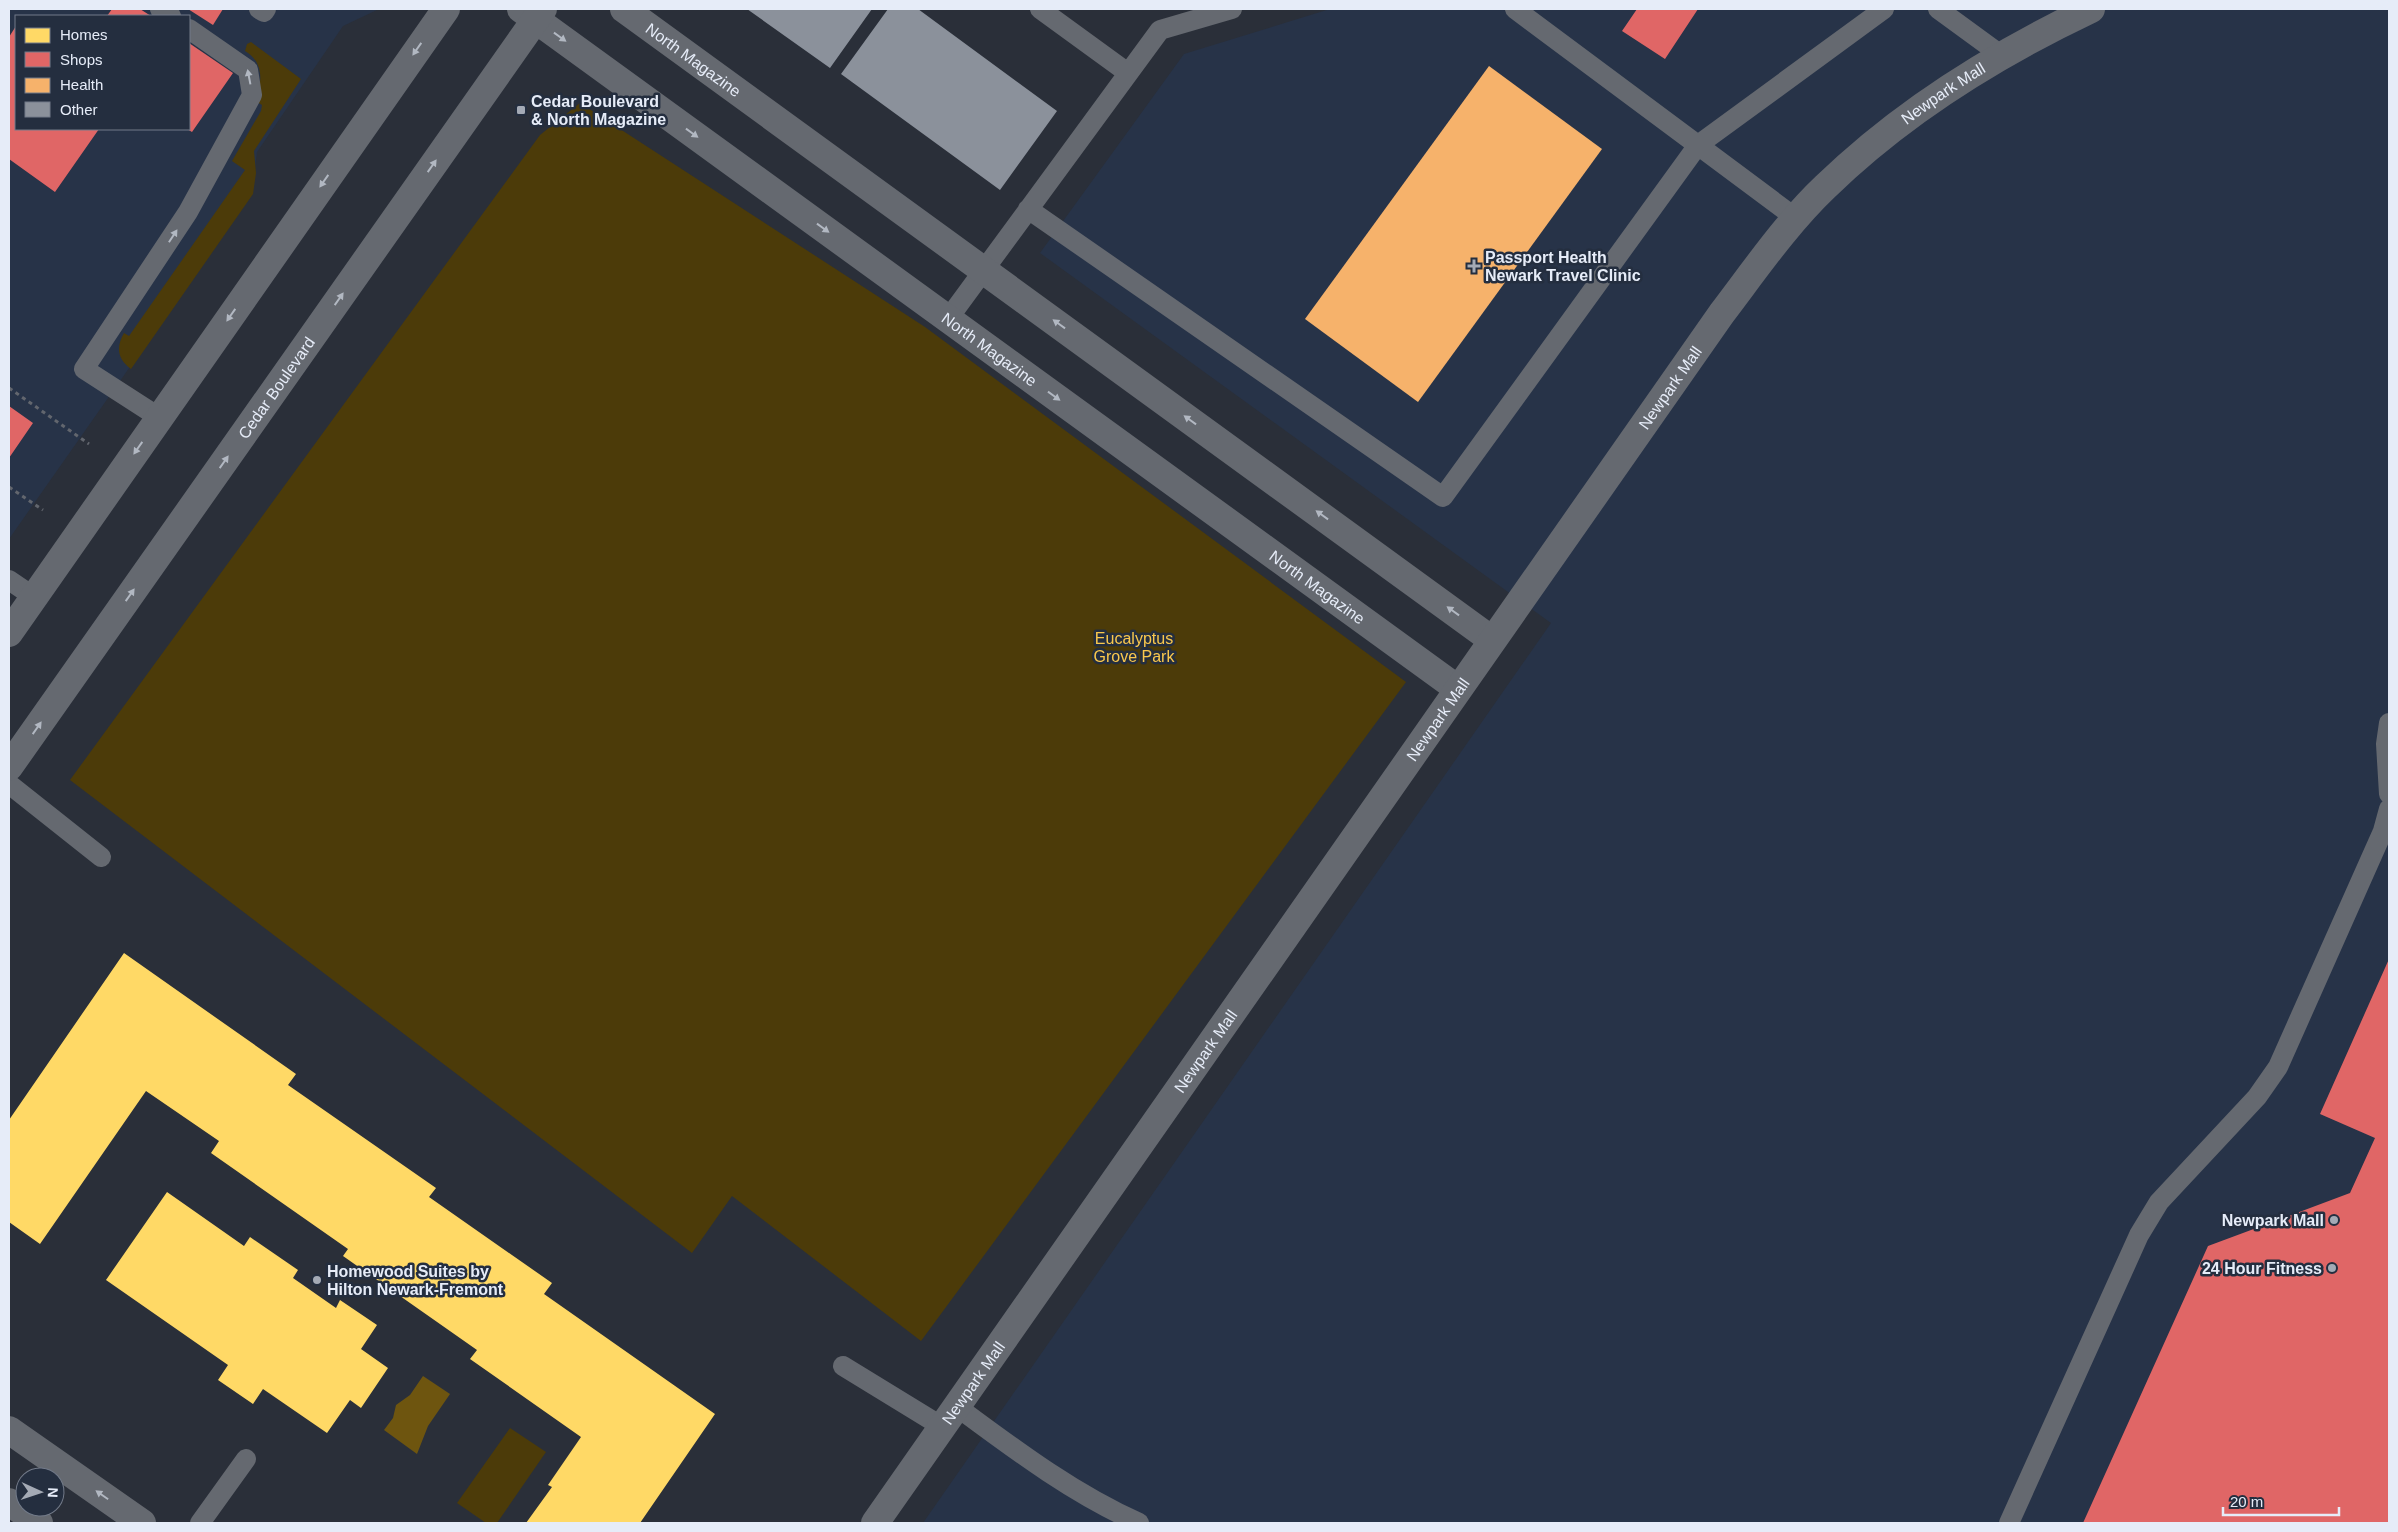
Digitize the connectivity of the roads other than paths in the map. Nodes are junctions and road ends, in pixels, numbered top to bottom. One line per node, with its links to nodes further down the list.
1 (259, 9): 2 (lane)
2 (266, 9)
3 (446, 9): 20 (street, one-way to 20)
4 (624, 9): 18 (street, North Magazine)
5 (1040, 9): 14 (lane)
6 (1232, 9): 14 (lane)
7 (1515, 9): 15 (lane)
8 (1884, 9): 15 (lane)
9 (1938, 9): 13 (lane)
10 (2091, 9): 13 (street, Newpark Mall)
11 (533, 12): 19 (street, North Magazine, one-way to 19); 27 (street, Cedar Boulevard, one-way to 11)
12 (190, 29): 20 (lane, one-way to 12)
13 (2001, 54): 17 (street, Newpark Mall)
14 (1128, 73): 16 (lane)
15 (1698, 145): 16 (lane); 17 (lane)
16 (1028, 209): 18 (lane)
17 (1797, 219): 24 (street, Newpark Mall)
18 (983, 270): 19 (lane); 24 (street, North Magazine, one-way to 18)
19 (948, 319): 25 (street, North Magazine, one-way to 25)
20 (160, 418): 22 (street, one-way to 22)
21 (9, 580): 22 (lane)
22 (34, 597): 23 (street)
23 (9, 633)
24 (1492, 640): 25 (street, Newpark Mall)
25 (1458, 689): 33 (street, Newpark Mall)
26 (2389, 723): 29 (lane)
27 (9, 767)
28 (9, 784): 31 (lane)
29 (2389, 794)
30 (2389, 809): 42 (lane)
31 (101, 857)
32 (842, 1366): 33 (lane)
33 (949, 1416): 40 (street, Newpark Mall); 41 (lane)
34 (9, 1430): 38 (street, one-way to 34)
35 (246, 1460): 39 (lane)
36 (9, 1502): 37 (street)
37 (39, 1523)
38 (142, 1523)
39 (200, 1523)
40 (875, 1523)
41 (1138, 1523)
42 (2009, 1523)

